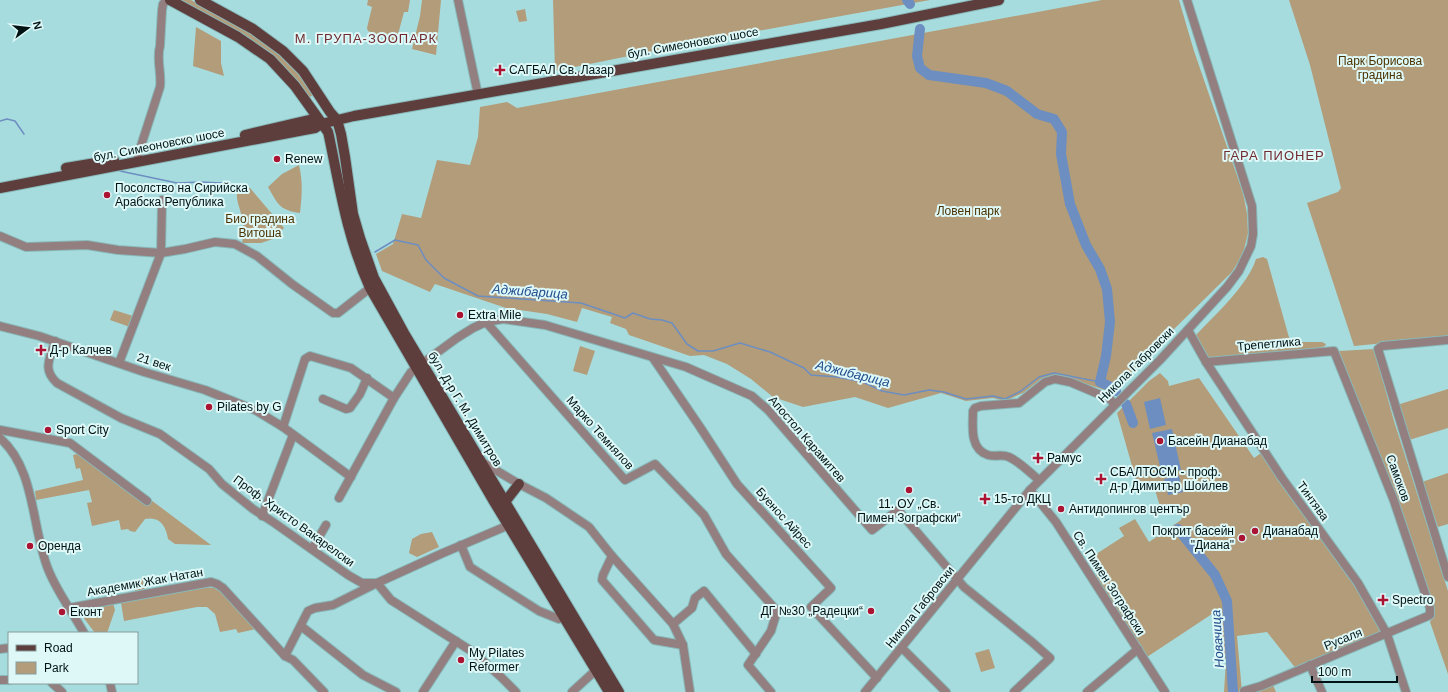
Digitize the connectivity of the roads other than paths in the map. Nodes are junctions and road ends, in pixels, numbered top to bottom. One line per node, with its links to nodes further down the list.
1 (166, 0): 10 (street)
2 (170, 0): 9 (main road, бул. Д-р Г. М. Димитров)
3 (200, 0): 8 (main road)
4 (458, 0): 7 (street)
5 (999, 0): 7 (main road, бул. Симеоновско шосе)
6 (1187, 0): 19 (street, Никола Габровски)
7 (478, 95): 8 (main road, бул. Симеоновско шосе)
8 (337, 120): 9 (main road, бул. Симеоновско шосе); 26 (main road, бул. Д-р Г. М. Димитров)
9 (321, 124): 10 (main road, бул. Симеоновско шосе); 12 (main road, бул. Симеоновско шосе); 16 (main road, бул. Д-р Г. М. Димитров)
10 (138, 155): 11 (main road, бул. Симеоновско шосе)
11 (0, 181)
12 (0, 188)
13 (162, 200): 15 (street)
14 (0, 236): 15 (street)
15 (161, 253): 16 (street); 25 (street)
16 (370, 288): 26 (main road, бул. Д-р Г. М. Димитров)
17 (486, 322): 23 (street, Апостол Карамитев); 26 (street, Апостол Карамитев); 63 (street, Марко Темнялов)
18 (0, 326): 21 (street, 21 век)
19 (1188, 330): 24 (street, Тинтява); 30 (street, Никола Габровски)
20 (1448, 340): 49 (street, Самоков)
21 (55, 342): 25 (street, 21 век); 43 (street, Проф. Христо Вакарелски)
22 (1334, 351): 24 (street, Трепетлика); 54 (street, Самоков)
23 (654, 358): 50 (street, Апостол Карамитев); 67 (street, Буенос Айрес)
24 (1206, 362): 58 (street, Тинтява)
25 (119, 363): 31 (street, 21 век)
26 (419, 366): 28 (street, Апостол Карамитев); 35 (main road, бул. Д-р Г. М. Димитров); 45 (main road, бул. Д-р Г. М. Димитров)
27 (367, 378): 28 (street); 29 (street); 31 (street)
28 (394, 398): 36 (street, Апостол Карамитев)
29 (324, 399)
30 (1114, 404): 37 (street, Никола Габровски); 37 (street)
31 (283, 427): 33 (street, 21 век)
32 (0, 430): 41 (street)
33 (293, 435): 36 (street, 21 век); 43 (street)
34 (0, 438): 52 (street)
35 (482, 462): 38 (street); 42 (main road, бул. Д-р Г. М. Димитров)
36 (351, 477): 40 (street, Апостол Карамитев)
37 (1039, 480): 39 (street, Никола Габровски)
38 (518, 484): 42 (main road); 48 (street)
39 (1030, 490): 50 (street, Никола Габровски); 62 (street, Св. Пимен Зографски)
40 (339, 498)
41 (147, 501)
42 (505, 502): 77 (main road, бул. Д-р Г. М. Димитров)
43 (262, 516): 47 (street, Проф. Христо Вакарелски)
44 (326, 525): 47 (street)
45 (509, 526): 46 (street); 53 (main road, бул. Д-р Г. М. Димитров)
46 (460, 545): 51 (street); 53 (street)
47 (312, 549): 51 (street, Проф. Христо Вакарелски)
48 (612, 556): 55 (street); 60 (street)
49 (1448, 577)
50 (958, 580): 61 (street, Никола Габровски); 82 (street, Апостол Карамитев)
51 (377, 583): 56 (street); 59 (street)
52 (69, 608): 57 (street); 64 (street, Академик Жак Натан)
53 (564, 616): 66 (main road, бул. Д-р Г. М. Димитров)
54 (1428, 616): 58 (street, Русаля)
55 (674, 624): 60 (street); 63 (street)
56 (301, 626): 64 (street); 72 (street)
57 (83, 632)
58 (1386, 634): 65 (street, Русаля); 86 (street, Тинтява)
59 (456, 641): 73 (street); 74 (street)
60 (683, 645): 78 (street)
61 (902, 648): 67 (street, Никола Габровски); 81 (street)
62 (1138, 649): 83 (street); 84 (street, Св. Пимен Зографски)
63 (756, 654): 79 (street, Марко Темнялов)
64 (285, 656): 71 (street, Академик Жак Натан)
65 (1310, 666): 69 (street, Русаля); 85 (street)
66 (596, 670): 75 (street); 76 (main road, бул. Д-р Г. М. Димитров)
67 (877, 678): 80 (street, Никола Габровски)
68 (53, 684): 70 (street)
69 (1244, 691)
70 (62, 692)
71 (324, 692)
72 (396, 692)
73 (422, 692)
74 (516, 692)
75 (572, 692)
76 (609, 692)
77 (619, 692)
78 (690, 692)
79 (771, 692)
80 (866, 692)
81 (946, 692)
82 (1014, 692)
83 (1087, 692)
84 (1165, 692)
85 (1322, 692)
86 (1406, 692)

